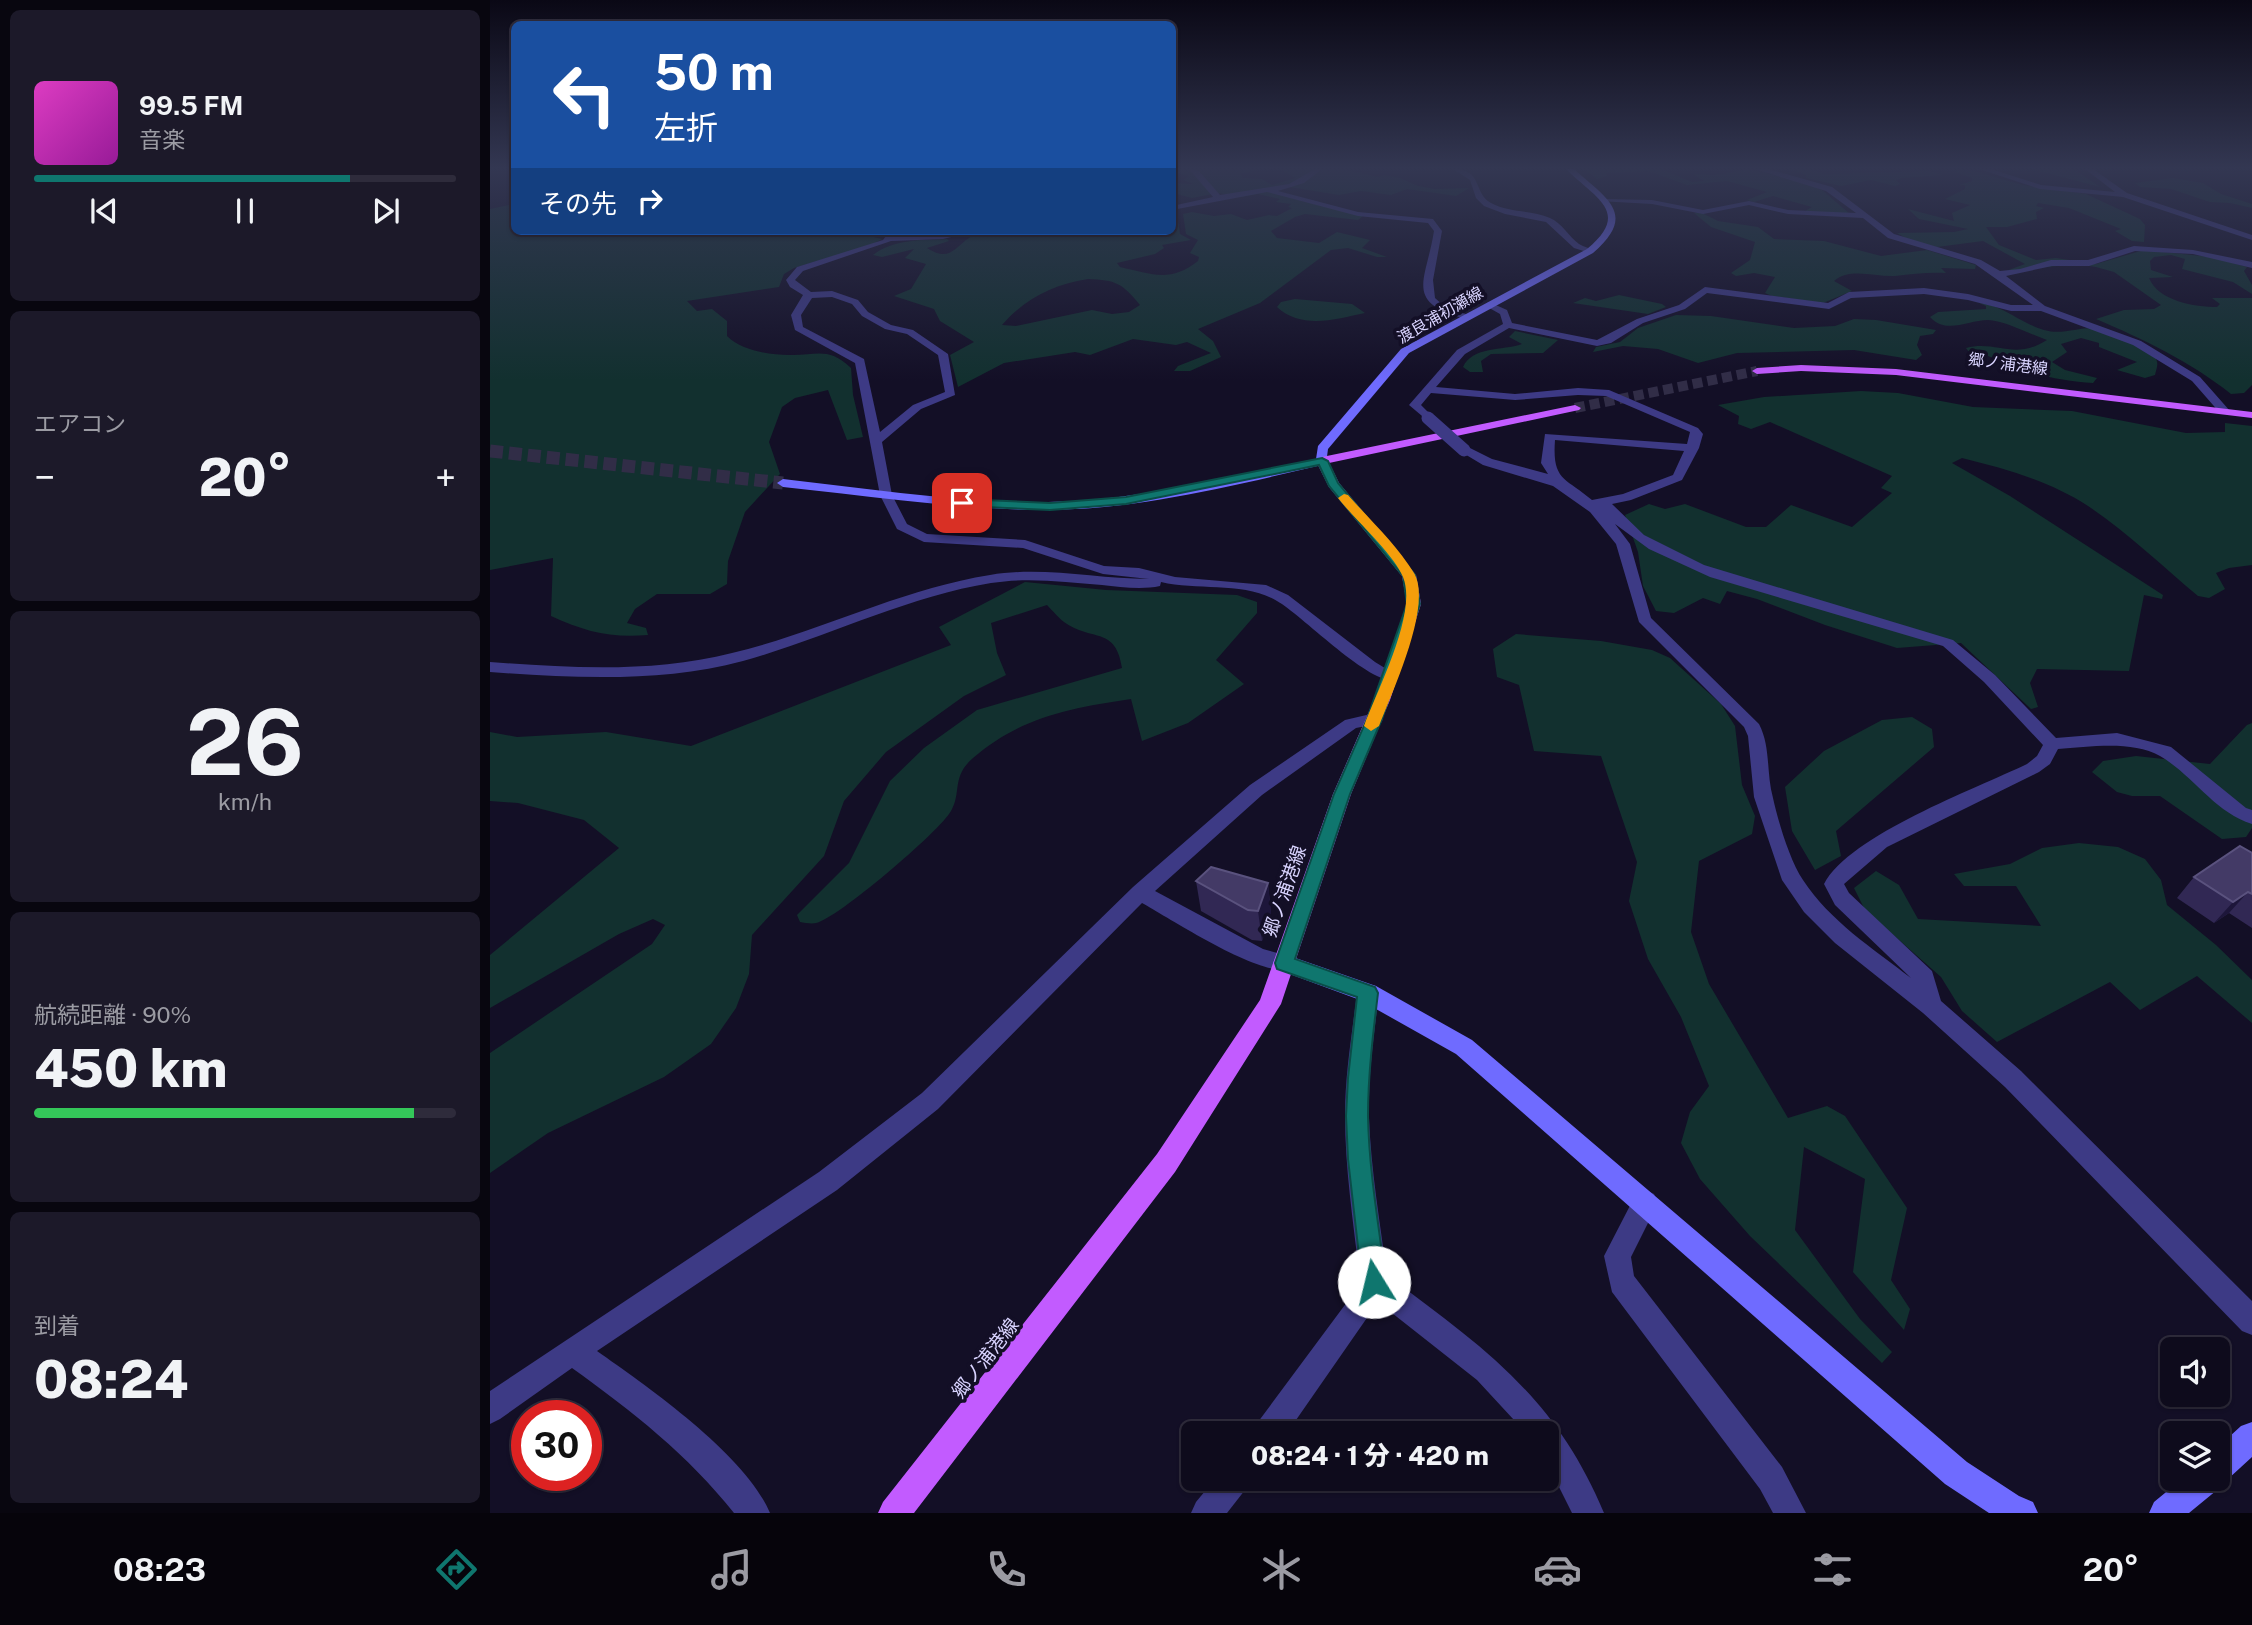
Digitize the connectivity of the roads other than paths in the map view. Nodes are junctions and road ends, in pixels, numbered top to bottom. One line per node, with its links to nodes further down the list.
1 (876, 240): 9 (street)
2 (1437, 240): 12 (street)
3 (1571, 240): 6 (street)
4 (1605, 240): 6 (main road, 渡良浦初瀬線)
5 (1901, 240): 8 (street)
6 (1590, 251): 10 (main road, 渡良浦初瀬線)
7 (2252, 265): 8 (street)
8 (1998, 274): 11 (street)
9 (808, 295): 19 (street); 19 (street)
10 (1489, 305): 12 (main road, 渡良浦初瀬線); 13 (street)
11 (2042, 308): 13 (street); 17 (street)
12 (1466, 316): 21 (main road, 渡良浦初瀬線)
13 (1508, 325): 15 (street)
14 (1758, 371): 17 (main road, 郷ノ浦港線)
15 (1429, 390): 20 (street); 22 (street, bridge)
16 (1575, 408): 21 (main road)
17 (2224, 411): 18 (main road, 郷ノ浦港線)
18 (2252, 415)
19 (875, 442): 24 (street)
20 (1693, 447): 22 (street); 25 (street)
21 (1322, 461): 24 (main road); 28 (main road, 郷ノ浦港線)
22 (1559, 482): 25 (street)
23 (783, 483): 24 (main road)
24 (886, 495): 26 (street)
25 (1597, 503): 30 (street); 35 (street)
26 (1175, 581): 27 (street); 28 (street)
27 (490, 667)
28 (1390, 676): 29 (main road, 郷ノ浦港線)
29 (1375, 719): 32 (street); 33 (main road, 郷ノ浦港線)
30 (2052, 744): 31 (street); 35 (street)
31 (2252, 817)
32 (1140, 892): 33 (street); 39 (street)
33 (1284, 963): 34 (main road); 49 (main road, 郷ノ浦港線)
34 (1368, 993): 36 (main road); 37 (street)
35 (1931, 1006): 38 (street)
36 (1645, 1203): 52 (street); 53 (main road)
37 (1374, 1282): 41 (street); 42 (street)
38 (2252, 1321)
39 (572, 1351): 40 (street); 48 (street)
40 (490, 1409)
41 (1278, 1421)
42 (1536, 1421)
43 (2252, 1437): 45 (main road)
44 (1559, 1454): 51 (street)
45 (2230, 1456)
46 (1224, 1491): 50 (street)
47 (2192, 1491): 54 (main road)
48 (754, 1513)
49 (894, 1513)
50 (1207, 1513)
51 (1588, 1513)
52 (1790, 1513)
53 (2022, 1513)
54 (2165, 1513)

